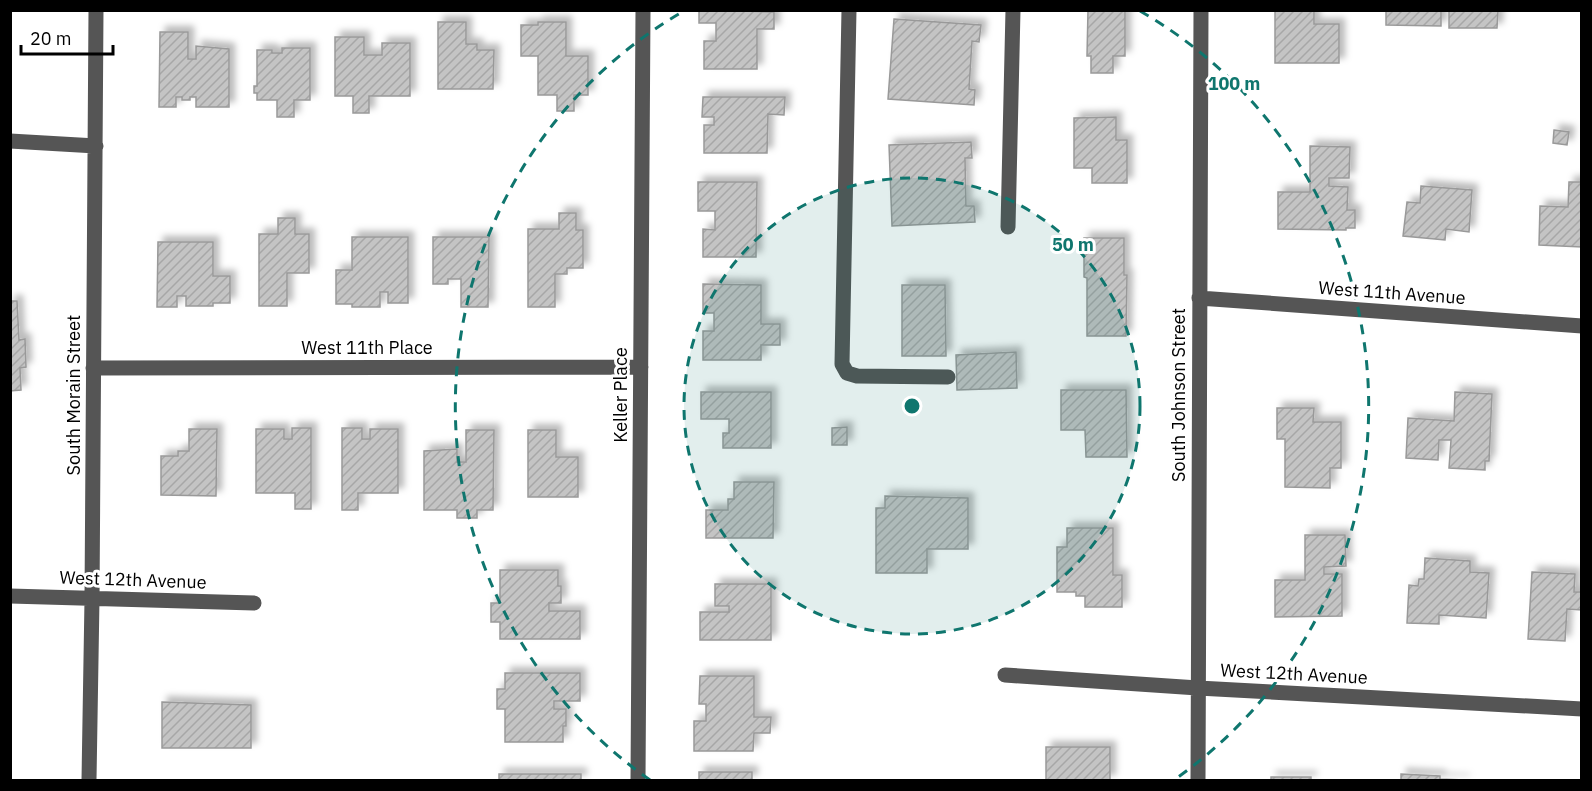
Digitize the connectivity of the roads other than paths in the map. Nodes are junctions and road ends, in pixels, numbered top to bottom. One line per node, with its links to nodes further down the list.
1 (96, 10): 7 (street, South Morain Street)
2 (643, 10): 11 (street, Keller Place)
3 (849, 10): 13 (street)
4 (1013, 10): 8 (street)
5 (1201, 10): 9 (street, South Johnson Street)
6 (10, 141): 7 (street)
7 (96, 146): 12 (street, South Morain Street)
8 (1008, 227)
9 (1199, 298): 10 (street, West 11th Avenue); 18 (street, South Johnson Street)
10 (1581, 326)
11 (641, 367): 12 (street, West 11th Place); 21 (street, Keller Place)
12 (93, 368): 15 (street, South Morain Street)
13 (948, 377)
14 (10, 597): 15 (street, West 12th Avenue)
15 (92, 598): 16 (street, West 12th Avenue); 20 (street, South Morain Street)
16 (255, 603)
17 (1005, 675): 18 (street, West 12th Avenue)
18 (1198, 688): 19 (street, West 12th Avenue); 22 (street, South Johnson Street)
19 (1581, 709)
20 (89, 780)
21 (638, 780)
22 (1198, 780)

